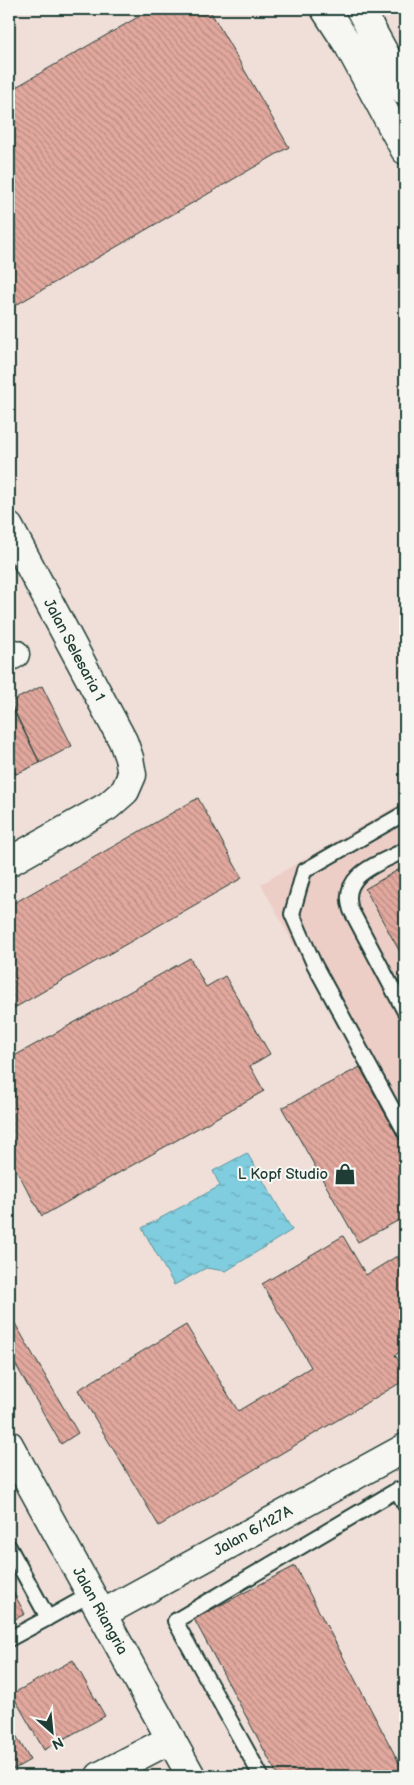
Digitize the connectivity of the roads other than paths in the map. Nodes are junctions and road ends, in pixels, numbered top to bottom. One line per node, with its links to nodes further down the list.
1 (325, 9): 4 (street)
2 (360, 9): 3 (street)
3 (405, 91)
4 (405, 150)
5 (9, 527): 8 (street, Jalan Selesaria 1)
6 (405, 812): 10 (lane)
7 (405, 850): 9 (lane)
8 (9, 862)
9 (405, 1012)
10 (405, 1132)
11 (9, 1445): 15 (street, Jalan Riangria)
12 (405, 1448): 15 (street, Jalan 6/127A)
13 (405, 1506): 21 (lane)
14 (9, 1547): 16 (lane)
15 (96, 1604): 16 (lane); 18 (street, Jalan Riangria)
16 (48, 1618): 17 (lane)
17 (9, 1639)
18 (171, 1739): 19 (street); 20 (street, Jalan Riangria)
19 (100, 1776)
20 (191, 1776)
21 (261, 1776)

